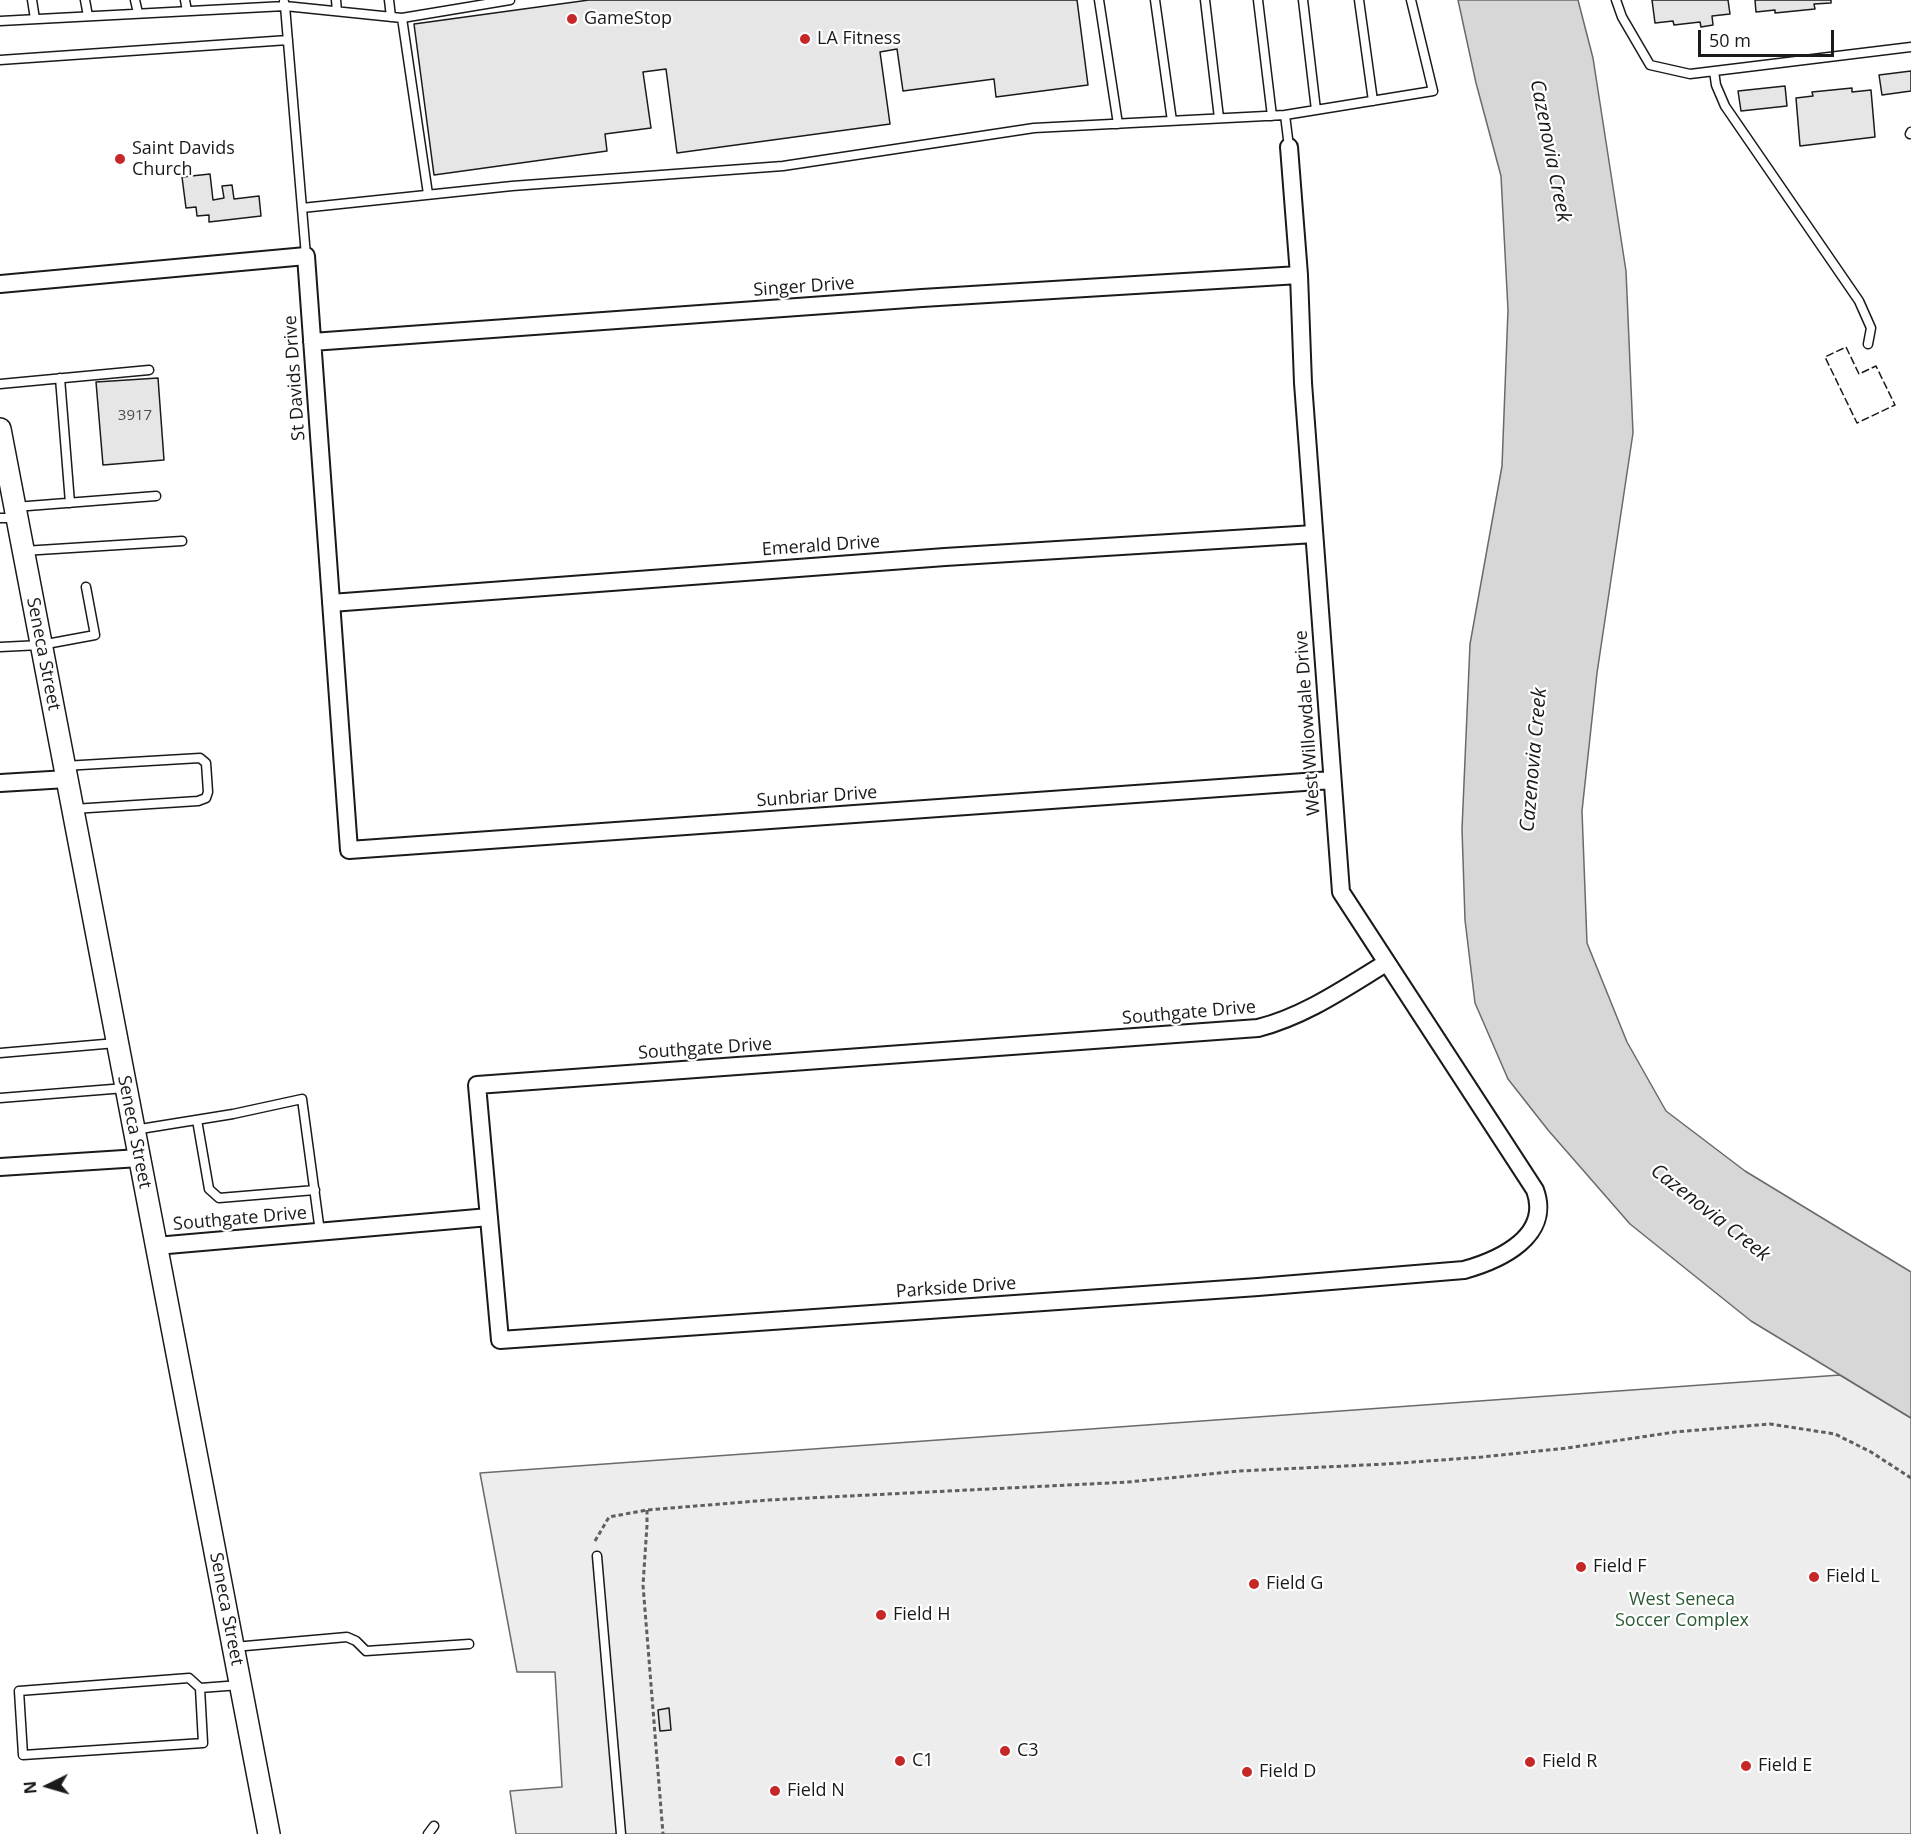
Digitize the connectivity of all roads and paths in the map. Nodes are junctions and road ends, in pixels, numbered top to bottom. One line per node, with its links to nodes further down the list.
1 (32, 0): 24 (lane)
2 (85, 0): 21 (lane)
3 (135, 0): 20 (lane)
4 (185, 0): 18 (lane)
5 (336, 0): 19 (lane)
6 (389, 0): 22 (lane)
7 (510, 0): 23 (lane)
8 (1099, 0): 36 (lane)
9 (1155, 0): 35 (lane)
10 (1205, 0): 34 (lane)
11 (1258, 0): 33 (lane)
12 (1303, 0): 31 (lane)
13 (1359, 0): 30 (lane)
14 (1411, 0): 30 (lane)
15 (1616, 0): 29 (lane)
16 (285, 3): 17 (lane); 19 (lane); 26 (lane)
17 (238, 4): 18 (lane)
18 (187, 11): 20 (lane)
19 (337, 11): 22 (lane)
20 (138, 13): 21 (lane)
21 (88, 16): 24 (lane)
22 (391, 17): 23 (lane)
23 (402, 18): 38 (lane)
24 (35, 19): 25 (lane)
25 (0, 21)
26 (288, 40): 28 (lane); 39 (lane)
27 (1911, 47): 29 (lane)
28 (0, 60)
29 (1714, 71): 44 (lane)
30 (1372, 101): 31 (lane)
31 (1316, 110): 32 (lane)
32 (1285, 115): 33 (lane); 37 (lane)
33 (1272, 116): 34 (lane)
34 (1220, 118): 35 (lane)
35 (1172, 121): 36 (lane)
36 (1118, 124): 38 (lane)
37 (1289, 147): 41 (street, West Willowdale Drive)
38 (428, 194): 39 (lane)
39 (302, 208): 40 (lane)
40 (306, 256): 42 (street); 43 (street, St Davids Drive)
41 (1299, 275): 43 (street, Singer Drive); 52 (street, West Willowdale Drive)
42 (0, 284)
43 (312, 342): 56 (street, St Davids Drive)
44 (1868, 344)
45 (149, 370): 46 (lane)
46 (60, 378): 47 (lane); 50 (lane)
47 (0, 384)
48 (0, 429): 51 (street, Seneca Street)
49 (156, 496): 50 (lane)
50 (70, 503): 51 (lane)
51 (11, 514): 54 (street, Seneca Street)
52 (1314, 534): 56 (street, Emerald Drive); 60 (street, West Willowdale Drive)
53 (182, 541): 54 (lane)
54 (23, 551): 57 (street, Seneca Street)
55 (86, 587): 57 (lane)
56 (331, 603): 62 (street, St Davids Drive)
57 (41, 645): 58 (lane); 59 (street, Seneca Street)
58 (0, 647)
59 (65, 772): 61 (street); 63 (street, Seneca Street); 63 (lane)
60 (1332, 780): 62 (street, Sunbriar Drive); 64 (street, West Willowdale Drive)
61 (0, 783)
62 (346, 804)
63 (72, 809): 65 (street, Seneca Street)
64 (1386, 963): 74 (street, Southgate Drive); 76 (street, West Willowdale Drive)
65 (117, 1043): 66 (lane); 67 (street, Seneca Street)
66 (0, 1053)
67 (125, 1088): 68 (lane); 70 (street, Seneca Street)
68 (0, 1098)
69 (197, 1120): 70 (lane); 73 (lane); 73 (lane)
70 (134, 1130): 71 (street, Seneca Street)
71 (139, 1158): 72 (street); 77 (street, Seneca Street)
72 (0, 1167)
73 (315, 1190): 75 (lane)
74 (489, 1217): 75 (street, Southgate Drive); 76 (street, Parkside Drive)
75 (320, 1232): 77 (street, Southgate Drive)
76 (1527, 1236)
77 (156, 1245): 83 (street, Seneca Street)
78 (1911, 1478): 79 (path)
79 (647, 1509): 80 (path); 88 (path)
80 (596, 1541)
81 (597, 1556): 87 (lane)
82 (469, 1644): 83 (lane)
83 (234, 1647): 84 (street, Seneca Street)
84 (241, 1685): 85 (lane); 86 (street, Seneca Street)
85 (200, 1688): 85 (lane)
86 (269, 1834)
87 (621, 1834)
88 (663, 1834)

